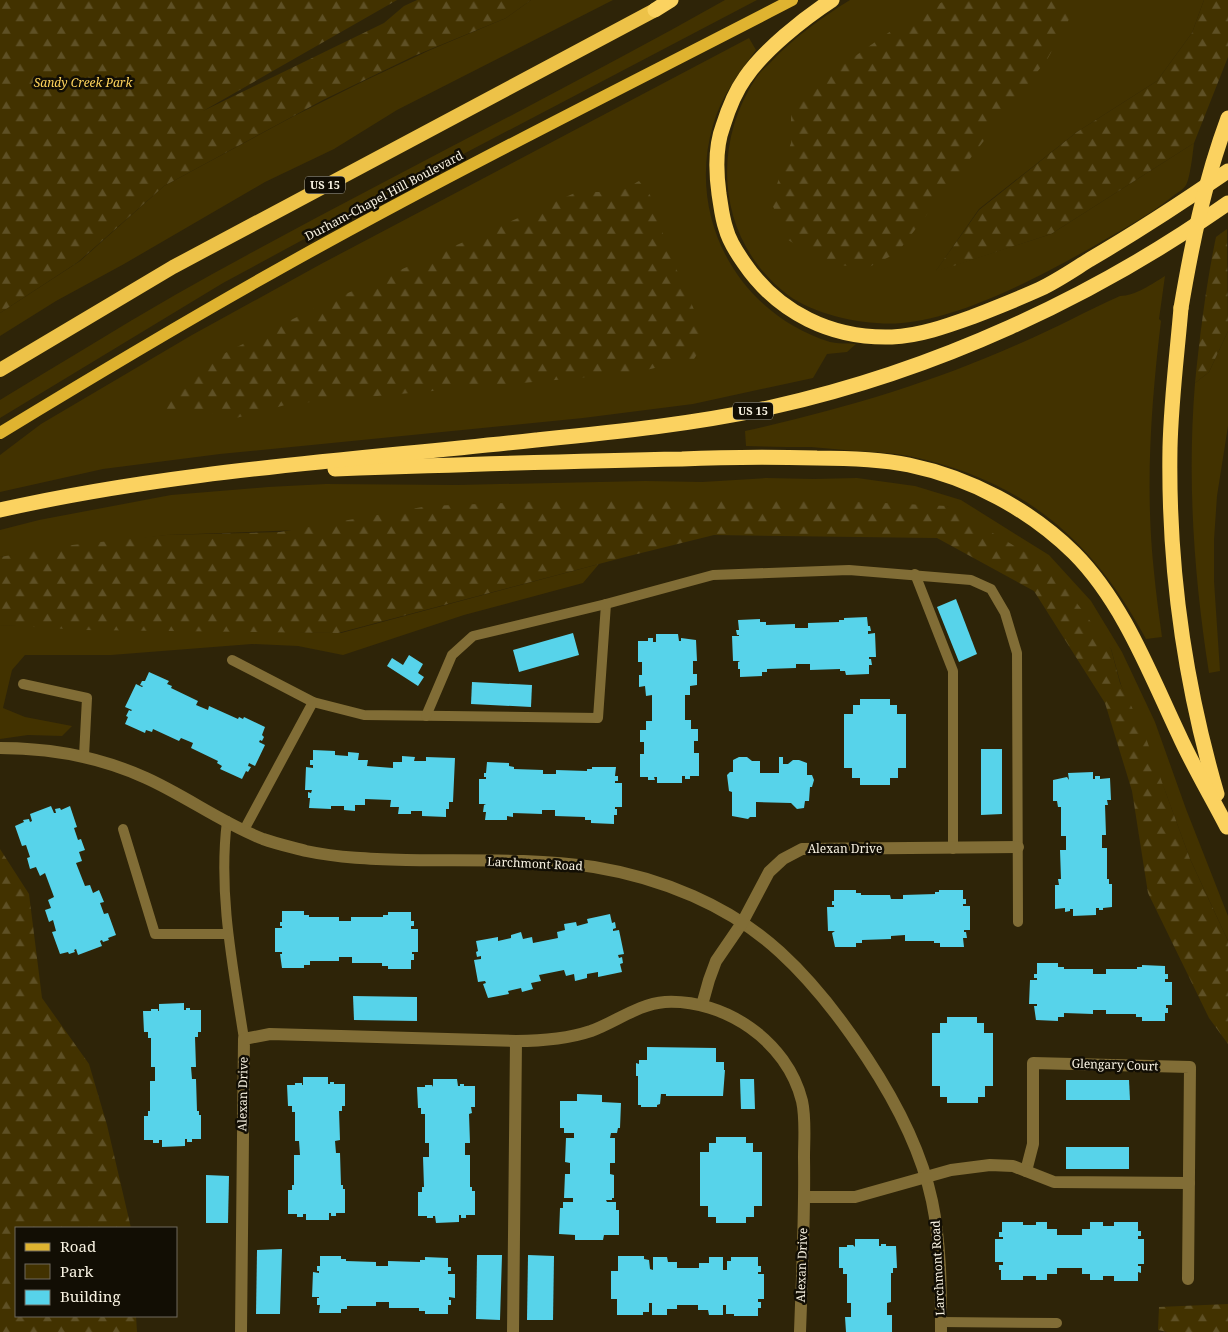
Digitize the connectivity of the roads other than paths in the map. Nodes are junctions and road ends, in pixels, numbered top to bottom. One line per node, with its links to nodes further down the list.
1 (673, 0): 4 (highway, US 15)
2 (792, 0): 9 (main road, Durham-Chapel Hill Boulevard)
3 (832, 0): 6 (highway)
4 (655, 10): 8 (highway, US 15)
5 (1228, 118): 22 (highway, bridge)
6 (1228, 171)
7 (1228, 203): 10 (highway, US 15)
8 (0, 370)
9 (0, 433)
10 (234, 471): 11 (highway, US 15); 22 (highway)
11 (0, 510)
12 (915, 574): 13 (lane); 24 (lane); 25 (lane)
13 (606, 604): 17 (lane); 17 (lane)
14 (232, 660): 16 (lane)
15 (23, 684): 19 (lane)
16 (313, 702): 17 (lane); 23 (lane)
17 (426, 716)
18 (6, 748): 19 (street, Larchmont Road)
19 (84, 756): 20 (street, Larchmont Road)
20 (227, 822): 23 (street, Larchmont Road); 28 (lane)
21 (123, 829): 28 (lane)
22 (1227, 829)
23 (244, 830): 26 (street, Larchmont Road)
24 (1018, 847): 25 (street, Alexan Drive); 27 (lane)
25 (953, 849): 26 (street, Alexan Drive)
26 (742, 922): 29 (street, Alexan Drive); 33 (street, Larchmont Road)
27 (1018, 922)
28 (227, 934): 30 (lane)
29 (702, 1005): 31 (street, Alexan Drive); 35 (street, Alexan Drive)
30 (244, 1039): 31 (street, Alexan Drive); 39 (street, Alexan Drive)
31 (516, 1041): 40 (street)
32 (1026, 1171): 33 (street); 34 (street); 34 (street, Glengary Court)
33 (926, 1177): 35 (street); 38 (street, Larchmont Road)
34 (1189, 1183): 36 (street, Glengary Court)
35 (804, 1197): 41 (street, Alexan Drive)
36 (1188, 1279)
37 (1057, 1323): 38 (lane)
38 (941, 1327)
39 (241, 1332)
40 (513, 1332)
41 (800, 1332)

